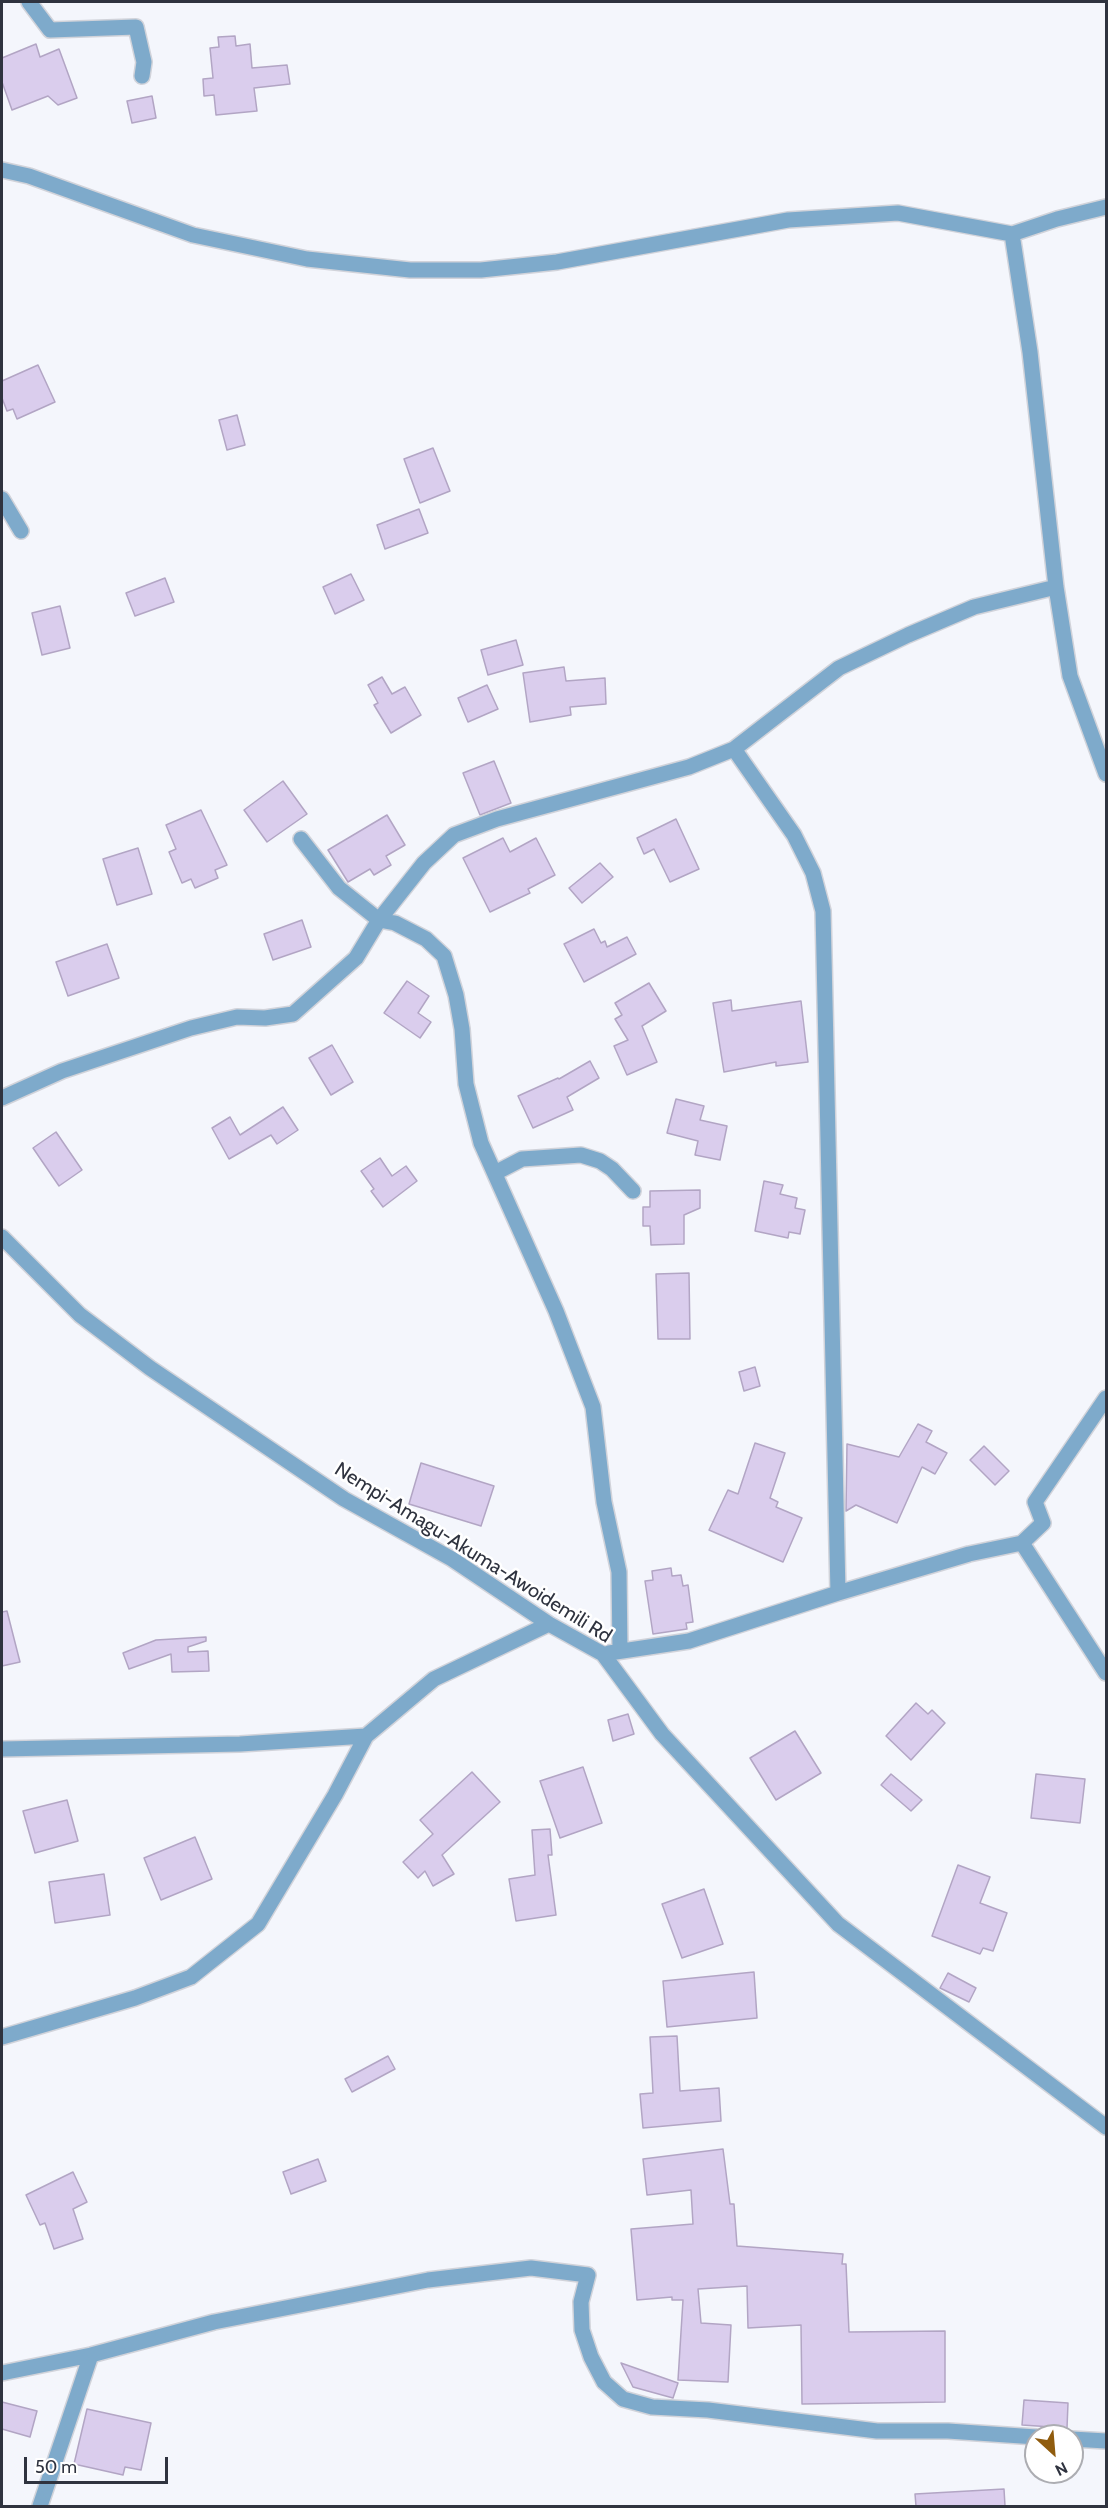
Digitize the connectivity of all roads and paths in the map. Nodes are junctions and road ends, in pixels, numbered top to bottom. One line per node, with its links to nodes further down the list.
1 (29, 2): 2 (street)
2 (142, 76)
3 (2, 170): 5 (street)
4 (1107, 207): 5 (street)
5 (1012, 234): 8 (street)
6 (2, 500): 7 (street)
7 (21, 531)
8 (1056, 587): 9 (street); 10 (street)
9 (734, 750): 12 (street); 19 (street)
10 (1107, 774)
11 (301, 839): 12 (street)
12 (379, 920): 13 (street); 14 (street)
13 (2, 1098)
14 (495, 1173): 15 (street); 21 (street)
15 (633, 1191)
16 (2, 1237): 20 (street, Nempi-Amagu-Akuma-Awoidemili Rd)
17 (1107, 1398): 18 (street)
18 (1022, 1543): 19 (street); 23 (street)
19 (838, 1593): 21 (street)
20 (549, 1624): 22 (street, Nempi-Amagu-Akuma-Awoidemili Rd); 24 (street)
21 (620, 1651): 22 (street)
22 (603, 1654): 27 (street, Nempi-Amagu-Akuma-Awoidemili Rd)
23 (1107, 1672)
24 (366, 1736): 25 (street); 26 (street)
25 (2, 1749)
26 (2, 2037)
27 (1107, 2127)
28 (91, 2355): 29 (street); 30 (street); 33 (street)
29 (2, 2373)
30 (1024, 2436)
31 (1084, 2440): 32 (street)
32 (1107, 2441)
33 (40, 2506)

